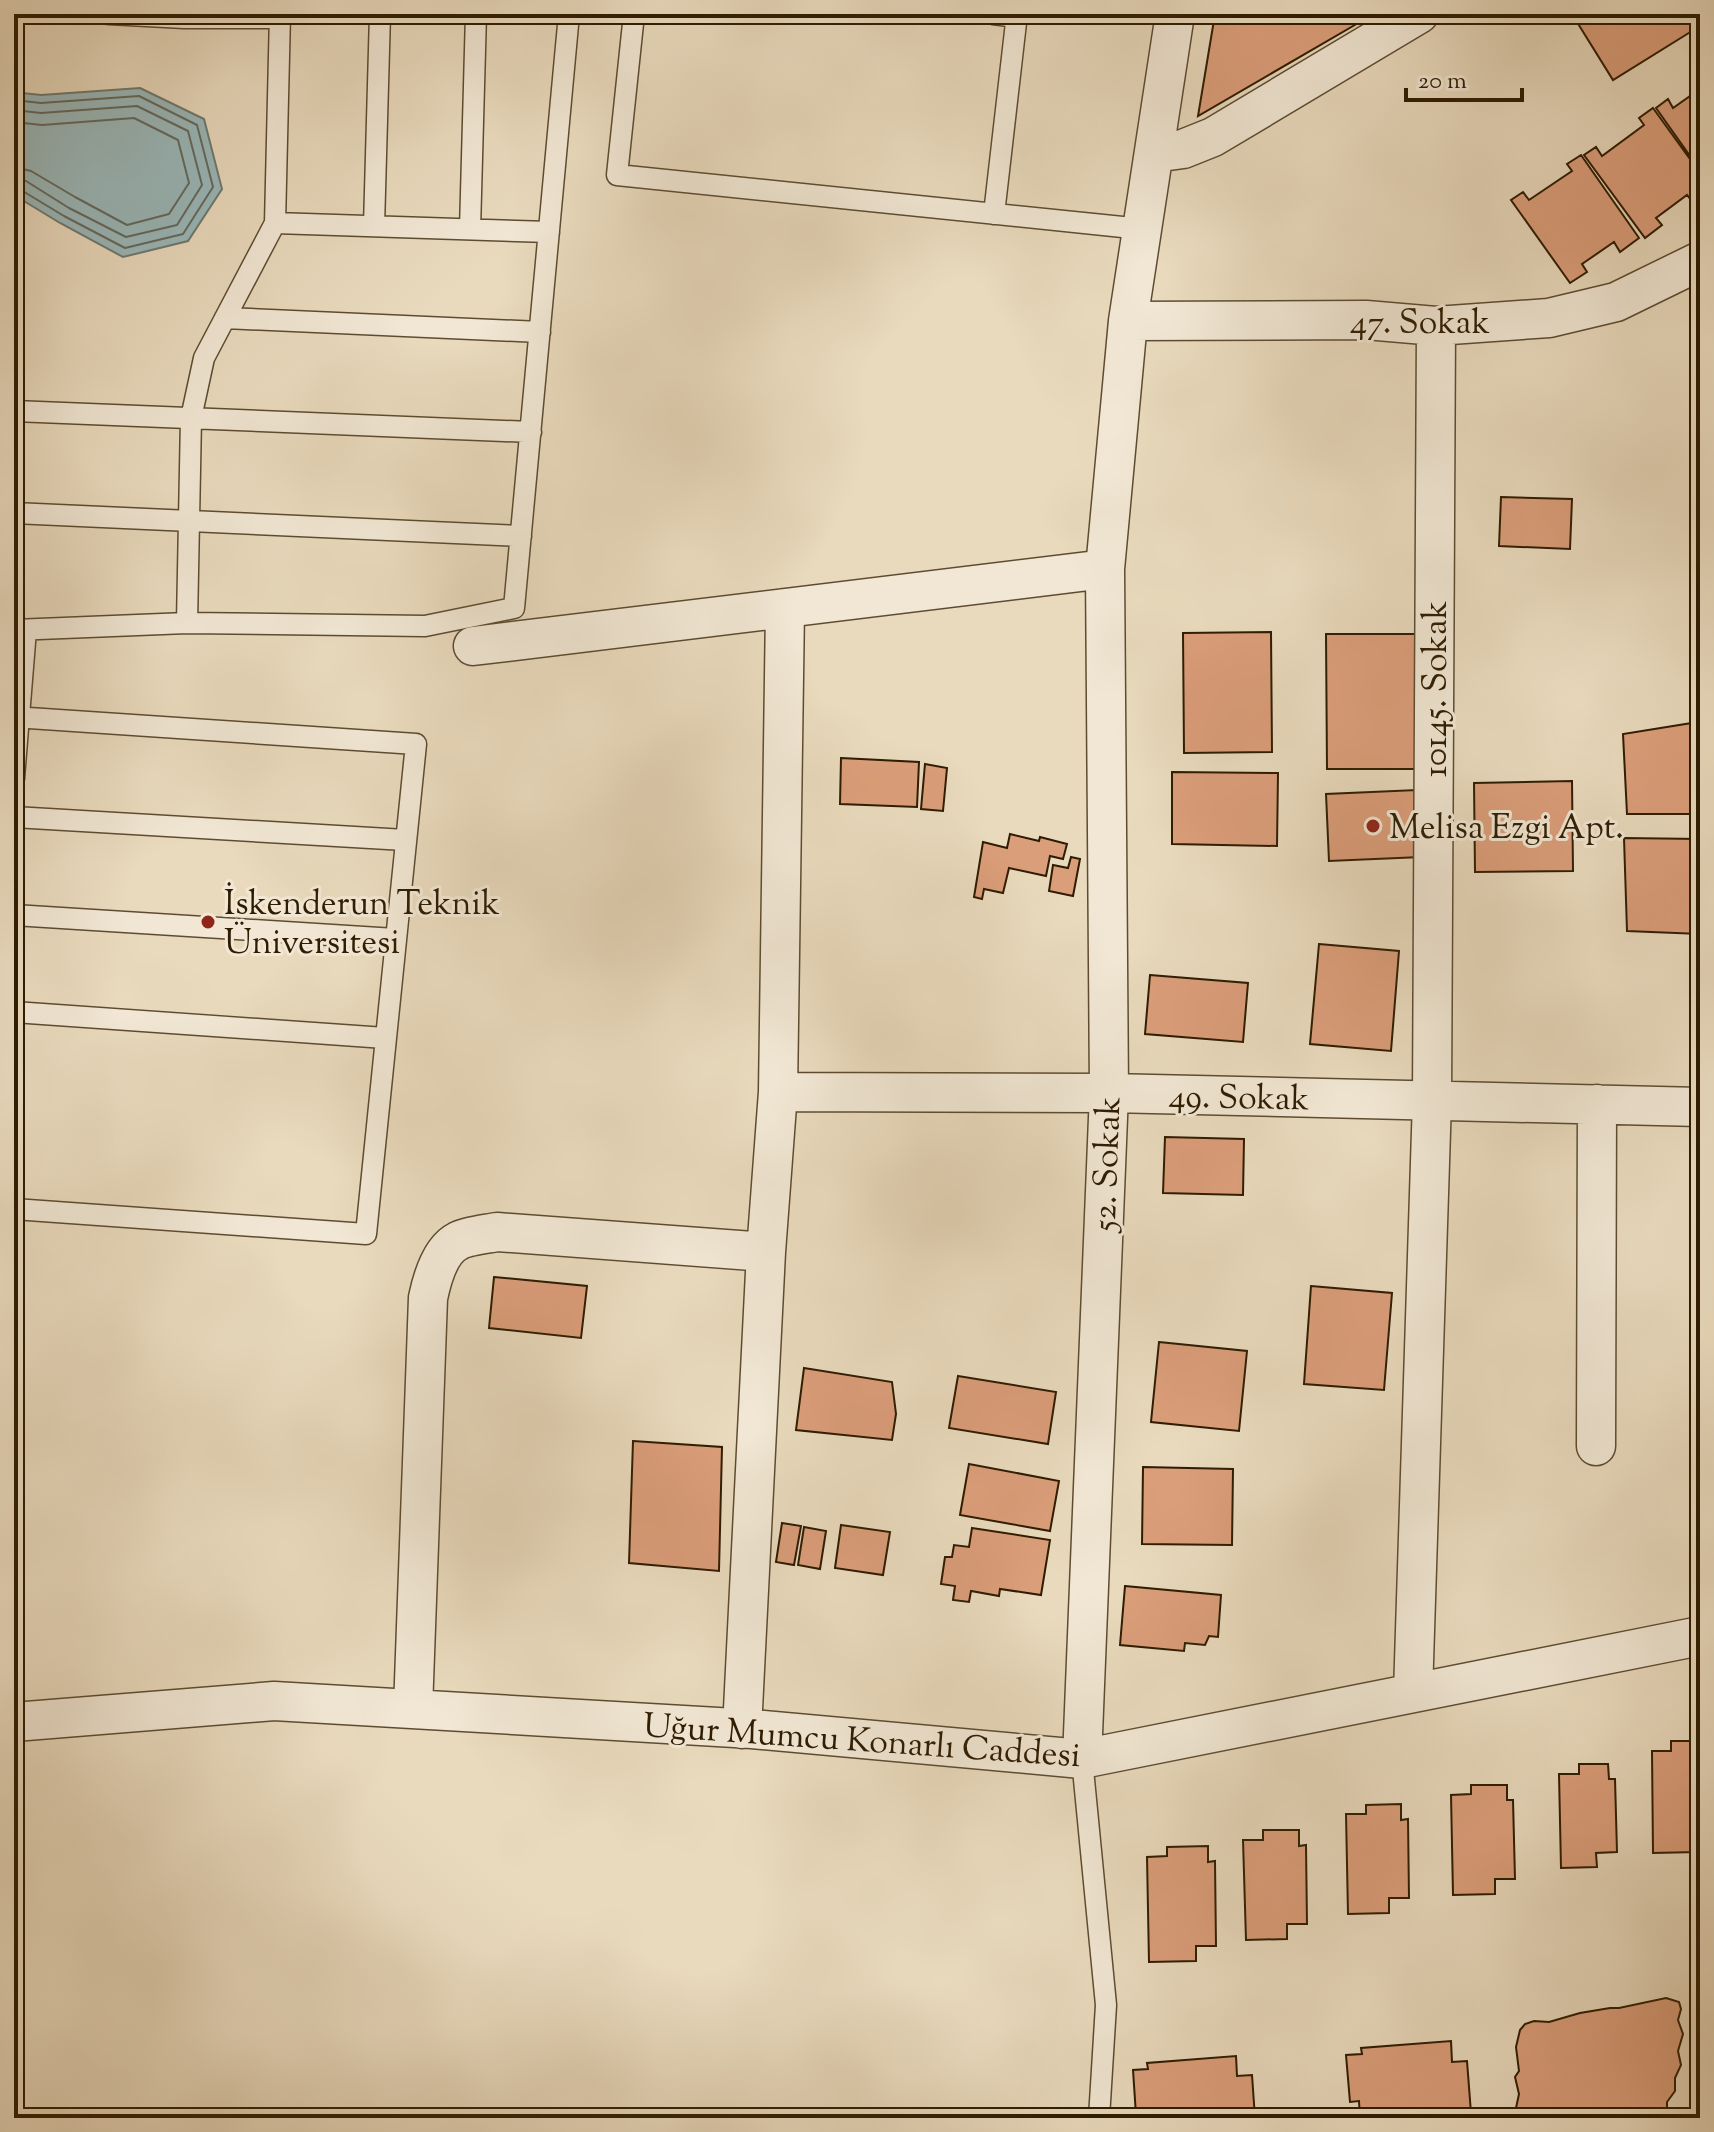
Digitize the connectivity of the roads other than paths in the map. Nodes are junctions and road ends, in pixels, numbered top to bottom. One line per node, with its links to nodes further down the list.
1 (109, 14): 10 (lane)
2 (380, 14): 15 (lane)
3 (476, 14): 16 (lane)
4 (569, 14): 18 (lane)
5 (634, 14): 13 (lane)
6 (993, 14): 9 (lane)
7 (1175, 14): 12 (street, 52. Sokak)
8 (1419, 14): 12 (street)
9 (1017, 15): 13 (lane)
10 (184, 16): 11 (lane)
11 (280, 16): 14 (lane)
12 (1154, 153): 17 (street, 52. Sokak)
13 (994, 214): 17 (lane)
14 (275, 223): 15 (lane); 20 (lane)
15 (374, 226): 16 (lane)
16 (470, 229): 18 (lane)
17 (1142, 229): 21 (street, 52. Sokak)
18 (549, 232): 23 (lane)
19 (1700, 261): 22 (street, 47. Sokak)
20 (225, 318): 23 (lane); 25 (lane)
21 (1128, 321): 22 (street, 47. Sokak); 30 (street, 52. Sokak)
22 (1436, 326): 45 (street, 10145. Sokak)
23 (540, 332): 26 (lane)
24 (14, 411): 25 (lane)
25 (191, 418): 26 (lane); 28 (lane)
26 (531, 432): 29 (lane)
27 (14, 513): 28 (lane)
28 (189, 520): 29 (lane); 32 (lane)
29 (521, 536): 32 (lane)
30 (1105, 569): 31 (street); 44 (street, 52. Sokak)
31 (785, 608): 34 (street); 43 (street)
32 (187, 623): 33 (lane)
33 (20, 630): 35 (lane)
34 (473, 646)
35 (17, 717): 36 (lane); 38 (lane)
36 (14, 778)
37 (14, 817): 38 (lane)
38 (405, 840): 40 (lane)
39 (14, 915): 40 (lane)
40 (395, 939): 42 (lane)
41 (14, 1012): 42 (lane)
42 (385, 1038): 48 (lane)
43 (778, 1092): 44 (street, 49. Sokak); 49 (street)
44 (1109, 1093): 45 (street, 49. Sokak); 56 (street, 52. Sokak)
45 (1432, 1100): 46 (street, 49. Sokak); 52 (street, 10145. Sokak)
46 (1597, 1104): 47 (street, 49. Sokak); 50 (street)
47 (1700, 1107)
48 (14, 1209)
49 (766, 1252): 53 (street); 55 (street)
50 (1596, 1446)
51 (1700, 1636): 52 (street, Uğur Mumcu Konarlı Caddesi)
52 (1413, 1693): 56 (street, Uğur Mumcu Konarlı Caddesi)
53 (413, 1709): 54 (street, Uğur Mumcu Konarlı Caddesi); 55 (street, Uğur Mumcu Konarlı Caddesi)
54 (14, 1722)
55 (742, 1729): 56 (street, Uğur Mumcu Konarlı Caddesi)
56 (1082, 1759): 57 (lane)
57 (1099, 2118)

